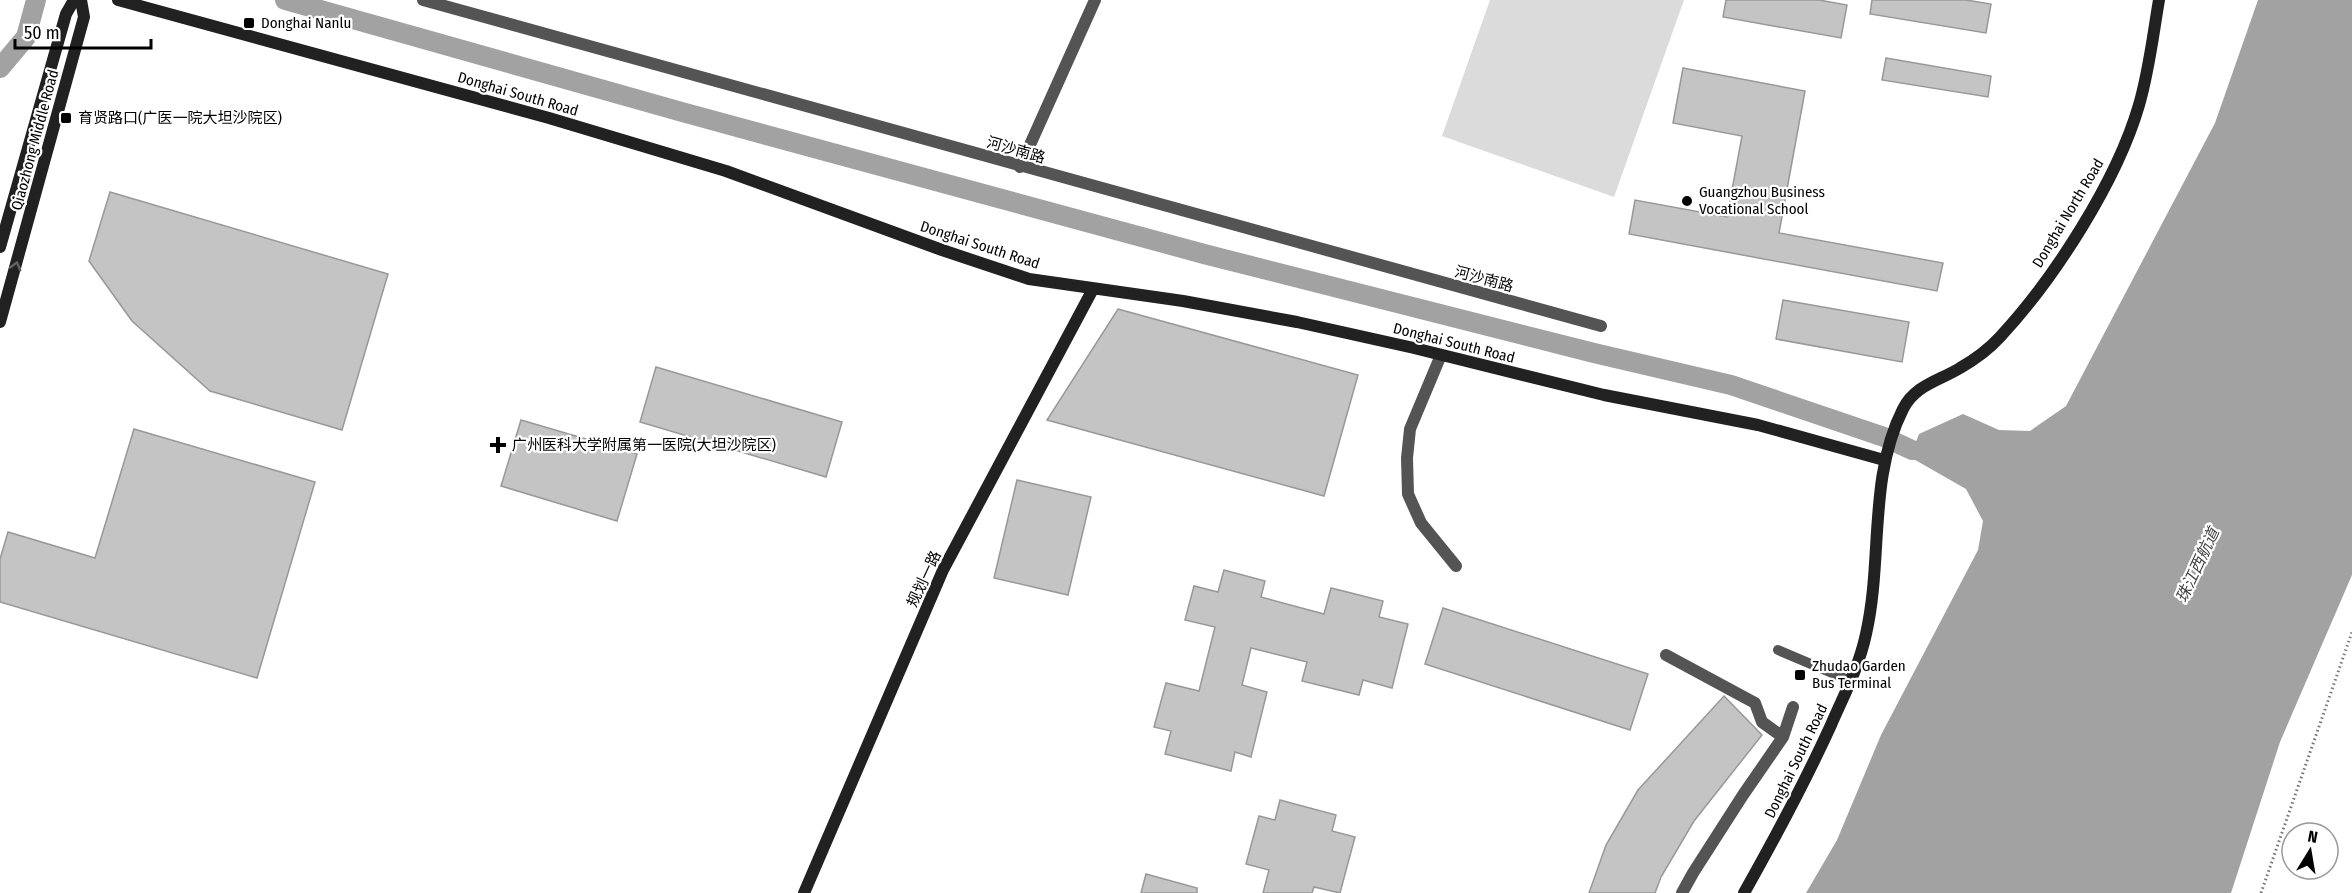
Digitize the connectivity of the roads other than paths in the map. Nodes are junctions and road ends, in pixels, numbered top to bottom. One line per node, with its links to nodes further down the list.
1 (74, 0): 8 (street, Qiaozhong Middle Road)
2 (81, 0): 10 (street, Qiaozhong Middle Road, one-way to 2)
3 (118, 0): 9 (street, Donghai South Road)
4 (423, 0): 7 (street, 河沙南路)
5 (1095, 0): 7 (street)
6 (2159, 0): 13 (street, Donghai North Road)
7 (1020, 167): 11 (street, 河沙南路)
8 (0, 247)
9 (1093, 289): 12 (street, Donghai South Road); 21 (street, 规划一路)
10 (0, 322)
11 (1601, 326)
12 (1441, 355): 14 (street, Donghai South Road); 15 (street)
13 (1900, 417): 14 (street, Donghai South Road)
14 (1884, 460): 18 (street, Donghai South Road)
15 (1456, 566)
16 (1778, 650): 18 (lane)
17 (1666, 655): 20 (street)
18 (1851, 681): 23 (street, Donghai South Road)
19 (1792, 706): 20 (street)
20 (1783, 737): 22 (street)
21 (804, 893)
22 (1683, 893)
23 (1744, 893)

